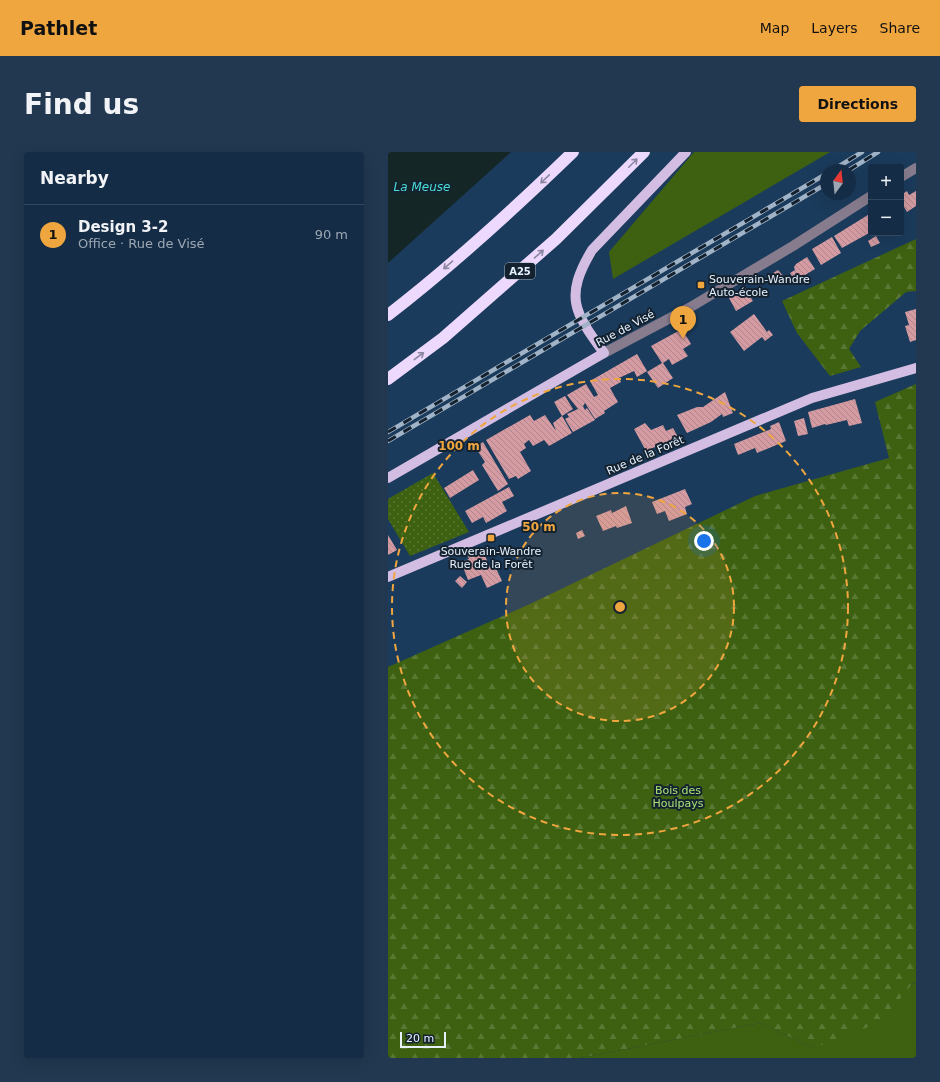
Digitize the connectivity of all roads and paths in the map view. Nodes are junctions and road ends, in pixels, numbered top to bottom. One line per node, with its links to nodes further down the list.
1 (573, 152): 7 (highway, one-way to 7)
2 (644, 152): 10 (highway, A25, one-way to 2)
3 (686, 152): 8 (main road)
4 (916, 168): 5 (street)
5 (904, 176)
6 (868, 198): 8 (street, Rue de Visé)
7 (388, 315)
8 (604, 353): 11 (main road, Rue de Visé)
9 (916, 368): 12 (main road, Rue de la Forêt)
10 (388, 379)
11 (388, 478)
12 (388, 577)

